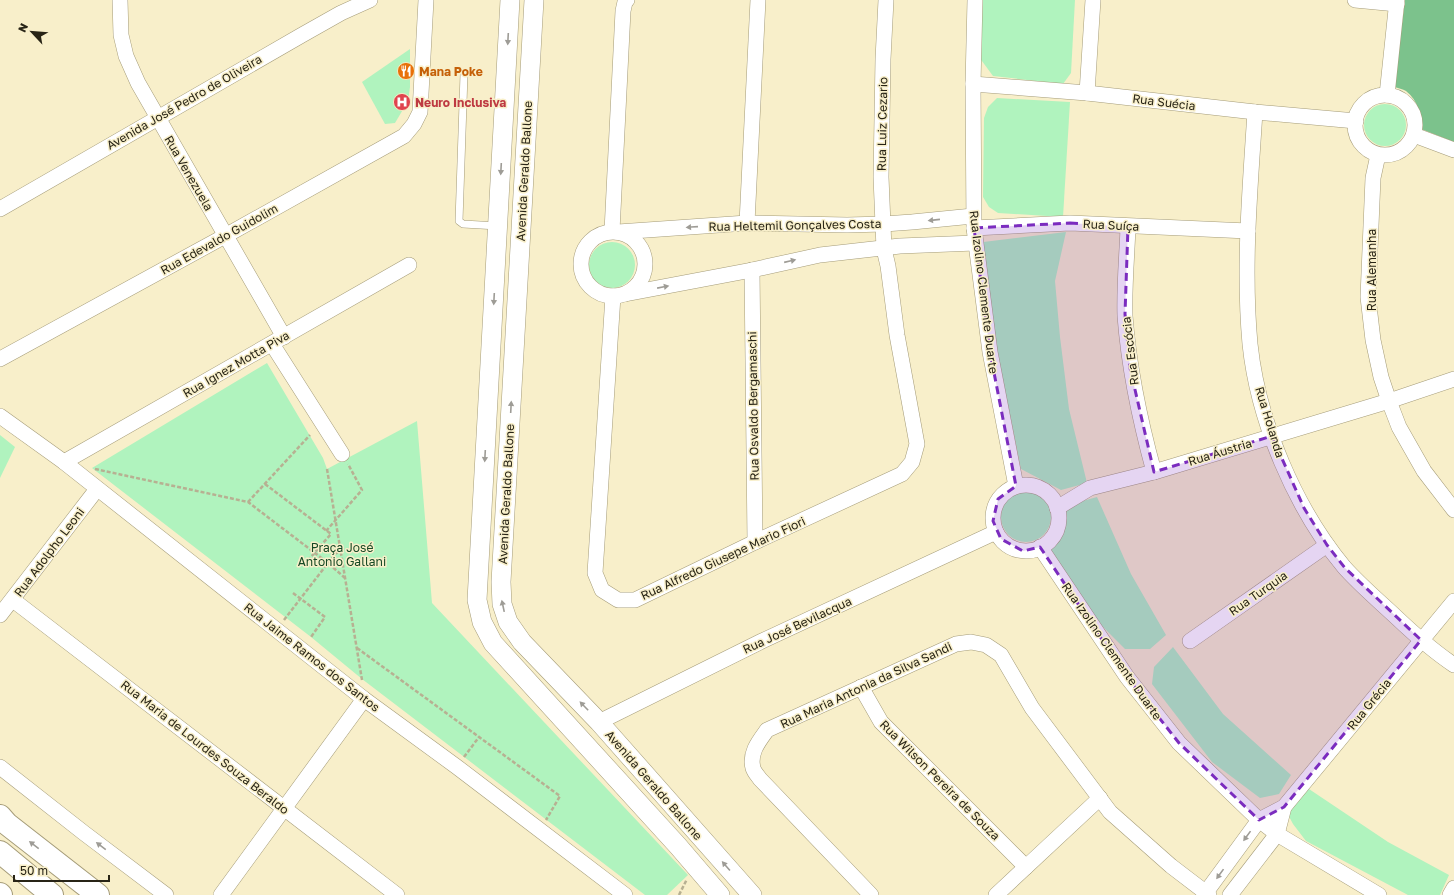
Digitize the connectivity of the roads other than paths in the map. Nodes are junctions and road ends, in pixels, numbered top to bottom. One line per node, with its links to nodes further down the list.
1 (120, 0): 18 (street, Rua Venezuela)
2 (370, 0): 18 (street, Avenida José Pedro de Oliveira)
3 (426, 0): 31 (street, Rua Edevaldo Guidolim)
4 (510, 0): 26 (street, Avenida Geraldo Ballone, one-way to 26)
5 (534, 0): 61 (street, Avenida Geraldo Ballone, one-way to 5)
6 (627, 0): 30 (street)
7 (758, 0): 24 (street)
8 (886, 0): 25 (street, Rua Luiz Cezario)
9 (975, 0): 14 (street, Rua Izolino Clemente Duarte)
10 (1093, 0): 15 (street)
11 (1355, 0): 12 (street)
12 (1397, 2): 16 (street)
13 (464, 74): 26 (lane)
14 (973, 84): 15 (street, Rua Suécia); 28 (street, Rua Izolino Clemente Duarte)
15 (1086, 93): 17 (street, Rua Suécia)
16 (1387, 95): 19 (street); 20 (street)
17 (1255, 112): 19 (street, Rua Suécia); 29 (street, Rua Holanda)
18 (157, 117): 23 (street, Avenida José Pedro de Oliveira); 31 (street, Rua Venezuela)
19 (1356, 121): 22 (street)
20 (1414, 134): 21 (street); 22 (street)
21 (1454, 150)
22 (1378, 155): 39 (street, Rua Alemanha)
23 (0, 209)
24 (747, 223): 25 (street, Rua Heltemil Gonçalves Costa); 30 (street, Rua Heltemil Gonçalves Costa, one-way to 30)
25 (884, 224): 28 (street, Rua Heltemil Gonçalves Costa, one-way to 25); 32 (street, Rua Luiz Cezario)
26 (498, 226): 79 (street, Avenida Geraldo Ballone, one-way to 79)
27 (1128, 226): 28 (street, Rua Suíça); 29 (street, Rua Suíça); 44 (street, Rua Escócia)
28 (974, 229): 32 (street); 45 (street, Rua Izolino Clemente Duarte)
29 (1248, 231): 41 (street, Rua Holanda)
30 (615, 232): 35 (street); 35 (street)
31 (225, 236): 36 (street, Rua Venezuela); 37 (street, Rua Edevaldo Guidolim)
32 (884, 249): 34 (street, one-way to 32); 50 (street, Rua Alfredo Giusepe Mario Fiori)
33 (409, 265): 36 (street, Rua Ignez Motta Piva)
34 (752, 270): 35 (street, one-way to 34); 50 (street, Rua Osvaldo Bergamaschi)
35 (619, 295): 50 (street, Rua Alfredo Giusepe Mario Fiori)
36 (278, 340): 42 (street, Rua Venezuela); 43 (street, Rua Ignez Motta Piva)
37 (0, 358)
38 (1454, 379): 39 (street, Rua Áustria)
39 (1389, 401): 41 (street, Rua Áustria); 48 (street, Rua Alemanha)
40 (0, 416): 43 (street, Rua Jaime Ramos dos Santos)
41 (1272, 436): 44 (street, Rua Áustria); 51 (street, Rua Holanda)
42 (342, 454)
43 (64, 462): 46 (street, Rua Jaime Ramos dos Santos)
44 (1154, 472): 47 (street, Rua Áustria)
45 (1016, 486): 47 (street); 49 (street)
46 (97, 489): 53 (street, Rua Adolpho Leoni); 60 (street, Rua Jaime Ramos dos Santos)
47 (1057, 508): 52 (street)
48 (1454, 510)
49 (996, 532): 52 (street); 61 (street, Rua José Bevilacqua)
50 (755, 542)
51 (1327, 545): 56 (street, Rua Holanda); 57 (street, Rua Turquia)
52 (1040, 547): 67 (street, Rua Izolino Clemente Duarte)
53 (13, 600): 55 (street, Rua Adolpho Leoni); 65 (street, Rua Maria de Lourdes Souza Beraldo)
54 (1454, 601): 56 (street, Rua Grécia)
55 (0, 615)
56 (1421, 640): 58 (street, Rua Holanda); 64 (street, Rua Grécia)
57 (1190, 641)
58 (1454, 665)
59 (861, 687): 63 (street, Rua Maria Antonia da Silva Sandi); 70 (street, Rua Wilson Pereira de Souza); 81 (street, Rua Maria Antonia da Silva Sandi)
60 (364, 699): 65 (street); 78 (street, Rua Jaime Ramos dos Santos)
61 (599, 722): 80 (street, Avenida Geraldo Ballone, one-way to 61)
62 (0, 767): 75 (street, one-way to 62)
63 (1100, 798): 70 (street); 72 (street, Rua Maria Antonia da Silva Sandi)
64 (1284, 807): 67 (street, Rua Grécia); 68 (street, Rua Grécia)
65 (284, 809): 76 (street); 77 (street, Rua Maria de Lourdes Souza Beraldo)
66 (0, 816): 74 (main road, one-way to 66)
67 (1259, 820): 68 (street, Rua Izolino Clemente Duarte); 72 (street, one-way to 72)
68 (1277, 834): 83 (street); 84 (street, Rua Izolino Clemente Duarte)
69 (0, 852): 73 (main road)
70 (1026, 867): 82 (street)
71 (1454, 888): 85 (street)
72 (1206, 894)
73 (52, 895)
74 (98, 895)
75 (166, 895)
76 (222, 895)
77 (397, 895)
78 (625, 895)
79 (720, 895)
80 (752, 895)
81 (871, 895)
82 (996, 895)
83 (1230, 895)
84 (1379, 895)
85 (1450, 895)

